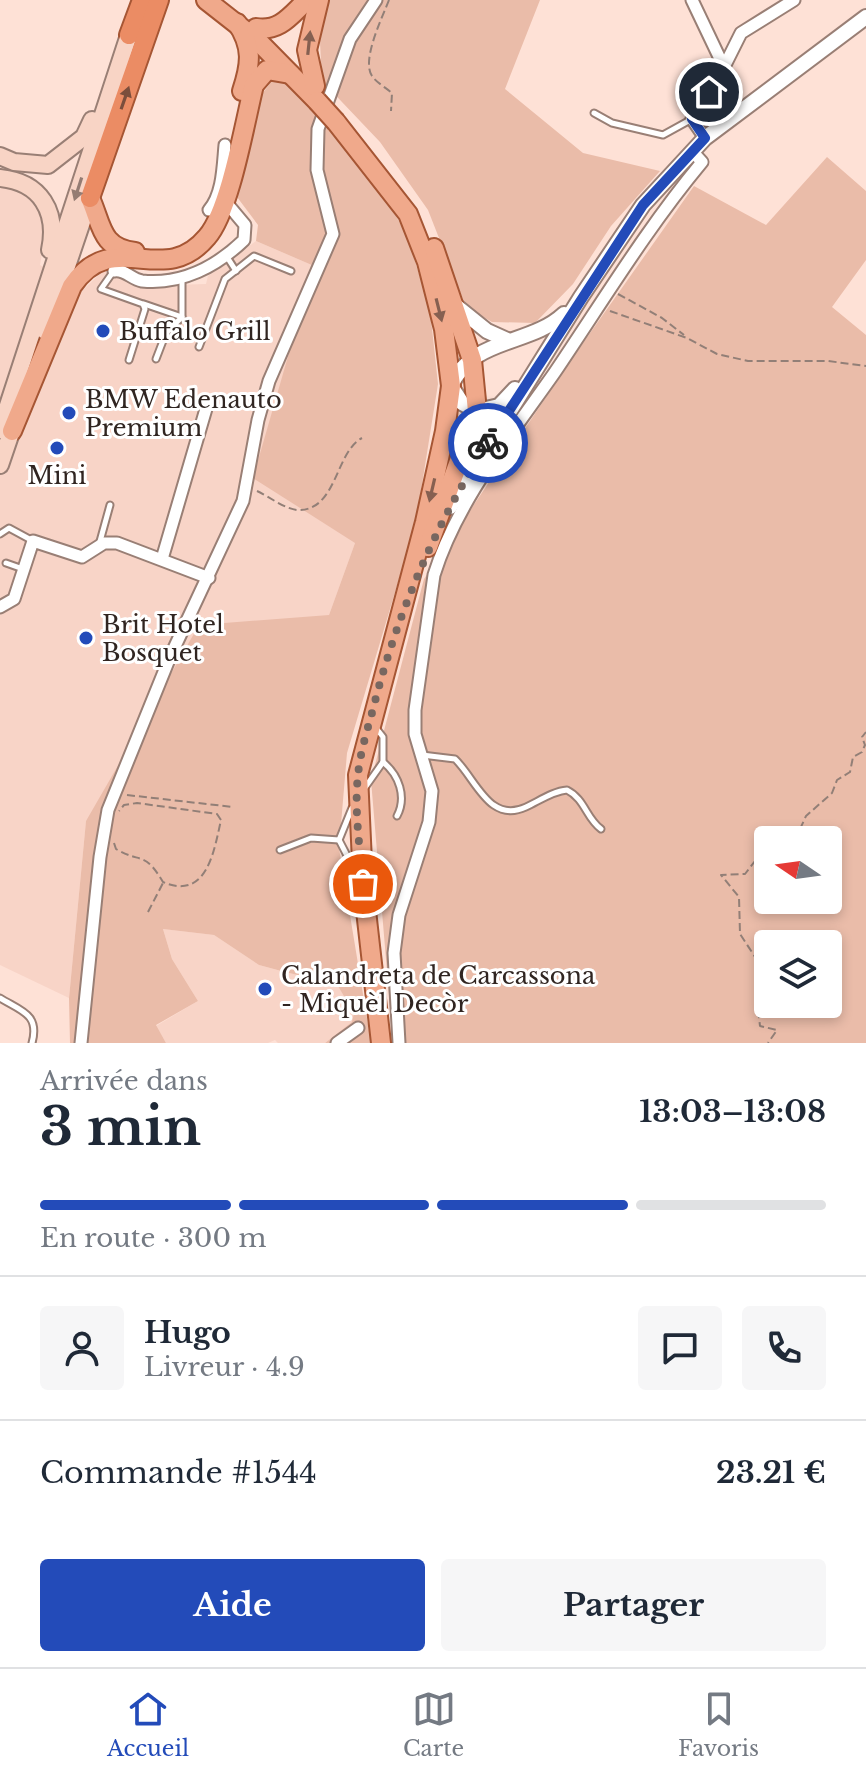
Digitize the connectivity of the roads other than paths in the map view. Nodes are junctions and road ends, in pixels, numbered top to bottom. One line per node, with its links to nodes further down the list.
1 (142, 0): 12 (highway)
2 (159, 0): 23 (highway, one-way to 2)
3 (208, 0): 10 (main road); 11 (main road)
4 (307, 0): 11 (main road)
5 (319, 0): 15 (main road, one-way to 5)
6 (376, 0): 54 (street)
7 (692, 0): 13 (street)
8 (794, 0): 13 (street)
9 (866, 17): 19 (street)
10 (237, 23): 14 (main road); 24 (main road)
11 (256, 28): 15 (main road)
12 (129, 35): 21 (main road); 36 (main road, one-way to 36)
13 (723, 65): 18 (street)
14 (290, 74): 15 (main road); 24 (main road)
15 (318, 93): 17 (main road)
16 (594, 113): 18 (lane)
17 (338, 117): 32 (main road); 41 (main road, one-way to 41)
18 (692, 119): 19 (street)
19 (705, 138): 20 (street)
20 (692, 151): 30 (street); 58 (street)
21 (0, 156)
22 (0, 178): 36 (main road)
23 (90, 198): 24 (main road); 44 (main road)
24 (217, 207): 25 (street); 44 (main road)
25 (227, 257): 27 (lane); 29 (street)
26 (114, 271): 29 (street); 31 (lane)
27 (236, 271): 28 (lane); 35 (lane)
28 (291, 271)
29 (182, 278): 33 (lane)
30 (581, 297): 34 (street); 40 (street)
31 (143, 304): 33 (lane); 38 (lane)
32 (456, 306): 34 (street); 39 (main road)
33 (182, 317): 37 (lane)
34 (507, 340): 39 (street)
35 (199, 347)
36 (24, 358): 44 (main road)
37 (156, 359)
38 (129, 360)
39 (472, 360): 41 (street); 43 (main road)
40 (535, 370): 43 (street); 51 (street)
41 (451, 386): 43 (street); 56 (main road, one-way to 56)
42 (208, 402): 50 (street)
43 (477, 411): 51 (main road)
44 (6, 430): 45 (main road)
45 (0, 465)
46 (110, 505): 49 (lane)
47 (0, 534): 48 (lane)
48 (33, 541): 49 (street); 53 (street)
49 (99, 546): 50 (street)
50 (162, 559): 54 (street)
51 (423, 561): 56 (main road)
52 (6, 563): 53 (lane)
53 (24, 569): 55 (street)
54 (209, 578): 70 (street)
55 (2, 605)
56 (394, 636): 57 (main road)
57 (370, 722): 59 (lane); 60 (main road)
58 (420, 755): 62 (lane); 72 (street)
59 (383, 762): 60 (lane); 61 (lane)
60 (357, 800): 63 (lane); 65 (main road)
61 (397, 816)
62 (601, 829)
63 (339, 840): 64 (lane); 65 (lane)
64 (280, 850)
65 (363, 884): 68 (main road)
66 (0, 998): 69 (lane)
67 (358, 1028): 71 (street)
68 (382, 1041)
69 (32, 1043)
70 (81, 1043)
71 (337, 1043)
72 (399, 1043)

